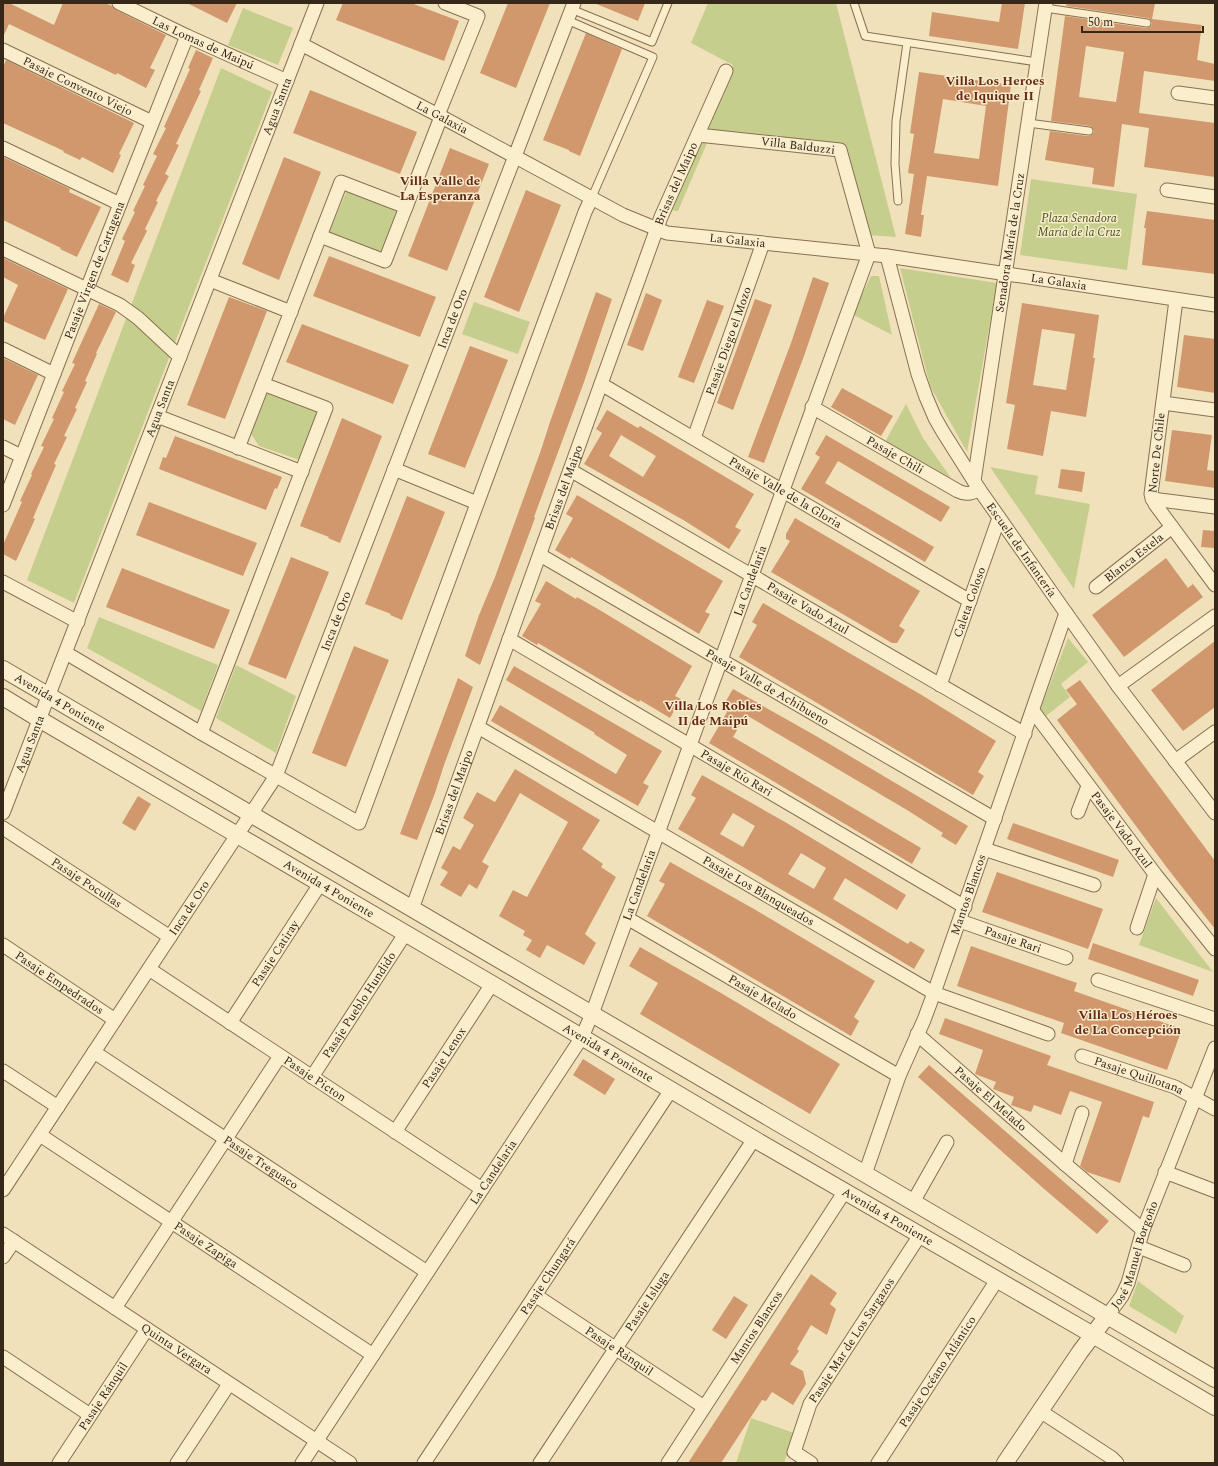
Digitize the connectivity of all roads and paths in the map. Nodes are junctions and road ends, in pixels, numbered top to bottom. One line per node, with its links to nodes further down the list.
1 (119, 3): 9 (street, Las Lomas de Maipú)
2 (317, 3): 11 (street, Agua Santa)
3 (445, 3): 18 (street)
4 (668, 3): 7 (lane)
5 (854, 3): 10 (lane)
6 (1045, 6): 8 (lane); 13 (street, Senadora María de la Cruz)
7 (571, 11): 24 (street, Inca de Oro); 27 (lane)
8 (1147, 23)
9 (187, 36): 15 (street, Las Lomas de Maipú); 19 (street, Pasaje Virgen de Cartagena)
10 (907, 43): 13 (lane); 28 (lane)
11 (301, 44): 15 (street, Agua Santa); 18 (street, La Galaxia)
12 (3, 50): 19 (street, Pasaje Convento Viejo)
13 (1037, 62): 20 (street, Senadora María de la Cruz)
14 (726, 71): 22 (street, Brisas del Maipo)
15 (287, 81): 38 (street, Agua Santa)
16 (1178, 93): 17 (street)
17 (1215, 98)
18 (440, 116): 24 (street, La Galaxia); 30 (street)
19 (152, 122): 29 (street, Pasaje Virgen de Cartagena)
20 (1028, 124): 21 (lane); 37 (street, Senadora María de la Cruz)
21 (1089, 131)
22 (698, 135): 31 (street, Brisas del Maipo); 35 (street, Villa Balduzzi)
23 (3, 148): 29 (street)
24 (515, 156): 27 (street, La Galaxia); 56 (street, Inca de Oro)
25 (1167, 190): 26 (street)
26 (1215, 196)
27 (592, 197): 31 (street, La Galaxia); 62 (street)
28 (898, 201)
29 (120, 204): 39 (street, Pasaje Virgen de Cartagena)
30 (406, 207): 32 (street); 32 (street)
31 (657, 229): 33 (street, La Galaxia); 47 (street, Brisas del Maipo)
32 (320, 236): 42 (street)
33 (763, 243): 35 (street, La Galaxia); 52 (street, Pasaje Diego el Mozo)
34 (3, 249): 39 (street)
35 (869, 254): 36 (street, La Galaxia); 49 (street, La Candelaria)
36 (886, 256): 37 (street, La Galaxia); 59 (street, Escuela de Infantería)
37 (1005, 274): 40 (street, La Galaxia); 59 (street, Senadora María de la Cruz)
38 (210, 280): 42 (street); 44 (street, Agua Santa)
39 (87, 290): 44 (street); 45 (street, Pasaje Virgen de Cartagena)
40 (1176, 300): 41 (street, La Galaxia); 48 (street, Norte De Chile)
41 (1215, 305)
42 (291, 312): 46 (street)
43 (3, 349): 45 (street)
44 (180, 356): 51 (street, Agua Santa)
45 (54, 374): 55 (street, Pasaje Virgen de Cartagena)
46 (263, 384): 54 (street); 58 (street)
47 (601, 384): 52 (street, Pasaje Valle de la Gloria); 57 (street, Brisas del Maipo)
48 (1162, 403): 50 (street); 61 (street, Norte De Chile)
49 (812, 407): 59 (street, Pasaje Chili); 60 (street, La Candelaria)
50 (1215, 410)
51 (157, 416): 54 (street); 75 (street, Agua Santa)
52 (694, 438): 60 (street, Pasaje Valle de la Gloria)
53 (3, 447): 55 (street)
54 (238, 448): 58 (street)
55 (22, 456): 63 (street, Pasaje Virgen de Cartagena)
56 (394, 469): 62 (street); 92 (street, Inca de Oro)
57 (570, 470): 67 (street, Brisas del Maipo); 68 (street, Pasaje Vado Azul)
58 (302, 472): 87 (street)
59 (977, 485): 65 (street, Escuela de Infantería)
60 (782, 490): 68 (street, La Candelaria); 72 (street, Pasaje Valle de la Gloria)
61 (1152, 499): 64 (street); 66 (street, Norte De Chile)
62 (477, 503): 92 (street)
63 (3, 505)
64 (1215, 507)
65 (999, 518): 72 (street, Caleta Coloso); 73 (street, Escuela de Infantería)
66 (1172, 527): 70 (street, Norte De Chile); 71 (street, Blanca Estela)
67 (540, 554): 76 (street, Brisas del Maipo); 78 (street, Pasaje Valle de Achibueno)
68 (751, 575): 78 (street, La Candelaria); 80 (street, Pasaje Vado Azul)
69 (3, 582): 75 (street)
70 (1215, 585)
71 (1096, 587)
72 (970, 601): 80 (street, Caleta Coloso)
73 (1066, 613): 81 (street, Escuela de Infantería); 84 (street, Mantos Blancos)
74 (1215, 616): 81 (street)
75 (78, 622): 77 (street, Agua Santa)
76 (510, 639): 86 (street, Brisas del Maipo); 90 (street, Pasaje Río Rari)
77 (66, 652): 82 (street, Agua Santa); 87 (street)
78 (721, 660): 90 (street, La Candelaria); 98 (street, Pasaje Valle de Achibueno)
79 (3, 669): 82 (street, Avenida 4 Poniente)
80 (940, 685): 89 (street, Pasaje Vado Azul)
81 (1118, 686): 91 (street, Escuela de Infantería)
82 (48, 696): 85 (street, Agua Santa); 97 (street, Avenida 4 Poniente)
83 (3, 697): 85 (street, Avenida 4 Poniente)
84 (1033, 711): 89 (street, Mantos Blancos); 93 (street, Pasaje Vado Azul)
85 (39, 720): 95 (street, Agua Santa); 101 (street, Avenida 4 Poniente)
86 (478, 727): 100 (street, Pasaje Los Blanqueados); 107 (street, Brisas del Maipo)
87 (201, 732): 92 (street)
88 (1215, 732): 91 (street)
89 (1024, 734): 98 (street, Mantos Blancos)
90 (690, 745): 100 (street, La Candelaria); 106 (street, Pasaje Río Rari)
91 (1175, 761): 96 (street, Escuela de Infantería)
92 (276, 776): 97 (street, Inca de Oro)
93 (1088, 786): 94 (street, Pasaje Vado Azul); 103 (street, Pasaje Vado Azul)
94 (1078, 812)
95 (3, 813)
96 (1215, 813)
97 (251, 814): 101 (street, Inca de Oro); 107 (street, Avenida 4 Poniente)
98 (995, 819): 102 (street, Mantos Blancos)
99 (3, 828): 113 (street, Pasaje Pocullas)
100 (658, 832): 108 (street, La Candelaria); 121 (street, Pasaje Los Blanqueados)
101 (237, 835): 104 (street, Avenida 4 Poniente); 113 (street, Inca de Oro)
102 (984, 849): 105 (street); 106 (street, Mantos Blancos)
103 (1155, 874): 110 (street, Pasaje Vado Azul); 115 (street, Pasaje Vado Azul)
104 (320, 884): 111 (street, Avenida 4 Poniente); 125 (street, Pasaje Catiray)
105 (1094, 886)
106 (965, 906): 109 (street, Mantos Blancos)
107 (412, 909): 112 (street, Avenida 4 Poniente)
108 (627, 918): 122 (street, La Candelaria); 134 (street, Pasaje Melado)
109 (960, 921): 117 (street, Pasaje Rari); 121 (street, Mantos Blancos)
110 (1137, 928)
111 (406, 934): 116 (street, Avenida 4 Poniente); 135 (street, Pasaje Pueblo Hundido)
112 (458, 935): 116 (street); 122 (street, Avenida 4 Poniente)
113 (170, 937): 118 (street, Inca de Oro)
114 (3, 945): 124 (street, Pasaje Empedrados)
115 (1215, 949)
116 (445, 956): 120 (street, Avenida 4 Poniente)
117 (1066, 958)
118 (149, 969): 124 (street, Inca de Oro); 125 (street, Pasaje Picton)
119 (1098, 980): 123 (street)
120 (492, 984): 128 (street, Avenida 4 Poniente); 141 (street, Pasaje Lenox)
121 (934, 993): 126 (street, Mantos Blancos); 127 (street, Pasaje Los Blanqueados)
122 (592, 1014): 128 (street, La Candelaria); 148 (street, Avenida 4 Poniente)
123 (1215, 1019)
124 (115, 1020): 130 (street, Inca de Oro)
125 (230, 1023): 131 (street, Pasaje Picton)
126 (917, 1034): 134 (street, Mantos Blancos); 146 (street, Pasaje El Melado)
127 (1048, 1034)
128 (582, 1037): 136 (street, Avenida 4 Poniente); 149 (street, La Candelaria)
129 (1215, 1048): 137 (street, José Manuel Borgoño)
130 (94, 1052): 138 (street, Inca de Oro); 143 (street, Pasaje Treguaco)
131 (280, 1056): 135 (street, Pasaje Picton); 143 (street)
132 (1082, 1056): 137 (street, Pasaje Quillotana)
133 (3, 1071): 138 (street)
134 (899, 1076): 148 (street, Mantos Blancos)
135 (312, 1077): 141 (street, Pasaje Picton)
136 (671, 1090): 144 (street, Avenida 4 Poniente); 163 (street, Pasaje Chungará)
137 (1194, 1098): 139 (street, Pasaje Quillotana); 147 (street, José Manuel Borgoño)
138 (58, 1107): 142 (street, Inca de Oro)
139 (1215, 1109)
140 (1082, 1113): 146 (street)
141 (395, 1132): 149 (street, Pasaje Picton)
142 (40, 1135): 150 (street, Inca de Oro); 154 (street, Pasaje Zapiga)
143 (226, 1139): 154 (street); 161 (street, Pasaje Treguaco)
144 (754, 1139): 151 (street, Avenida 4 Poniente); 168 (street, Pasaje Isluga)
145 (946, 1142): 153 (street)
146 (1065, 1164): 155 (street, Pasaje El Melado)
147 (1165, 1172): 152 (street); 155 (street, José Manuel Borgoño)
148 (865, 1174): 153 (street, Avenida 4 Poniente)
149 (482, 1189): 161 (street, La Candelaria)
150 (3, 1190)
151 (845, 1191): 156 (street, Avenida 4 Poniente); 173 (street, Mantos Blancos)
152 (1215, 1191)
153 (912, 1202): 165 (street, Avenida 4 Poniente)
154 (172, 1222): 164 (street); 169 (street, Pasaje Zapiga)
155 (1143, 1230): 158 (street, José Manuel Borgoño)
156 (920, 1235): 162 (street, Avenida 4 Poniente); 185 (street, Pasaje Mar de Los Sargazos)
157 (8, 1237): 159 (street); 164 (street, Quinta Vergara)
158 (1139, 1247): 160 (street); 165 (street, José Manuel Borgoño)
159 (3, 1257)
160 (1184, 1265)
161 (427, 1272): 169 (street, La Candelaria)
162 (997, 1280): 167 (street, Avenida 4 Poniente); 186 (street, Pasaje Océano Atlántico)
163 (535, 1295): 168 (street, Pasaje Ránquil); 182 (street, Pasaje Chungará)
164 (115, 1308): 166 (street, Quinta Vergara)
165 (1107, 1316): 167 (street, José Manuel Borgoño); 171 (street, Avenida 4 Poniente)
166 (147, 1329): 172 (street, Quinta Vergara); 176 (street, Pasaje Ránquil)
167 (1093, 1335): 174 (street, Avenida 4 Poniente); 175 (street, José Manuel Borgoño)
168 (616, 1348): 173 (street, Pasaje Ránquil); 183 (street, Pasaje Isluga)
169 (373, 1355): 177 (street, La Candelaria)
170 (3, 1358): 176 (street)
171 (1215, 1379)
172 (229, 1384): 177 (street, Quinta Vergara); 179 (street)
173 (704, 1407): 184 (street, Mantos Blancos)
174 (1215, 1407)
175 (1040, 1411): 187 (street, José Manuel Borgoño); 188 (street)
176 (90, 1415): 178 (street, Pasaje Ránquil)
177 (316, 1441): 180 (street, La Candelaria); 181 (street, Quinta Vergara)
178 (59, 1463)
179 (177, 1463)
180 (302, 1463)
181 (350, 1463)
182 (424, 1463)
183 (540, 1463)
184 (668, 1463)
185 (811, 1463)
186 (878, 1463)
187 (1005, 1463)
188 (1117, 1463)

